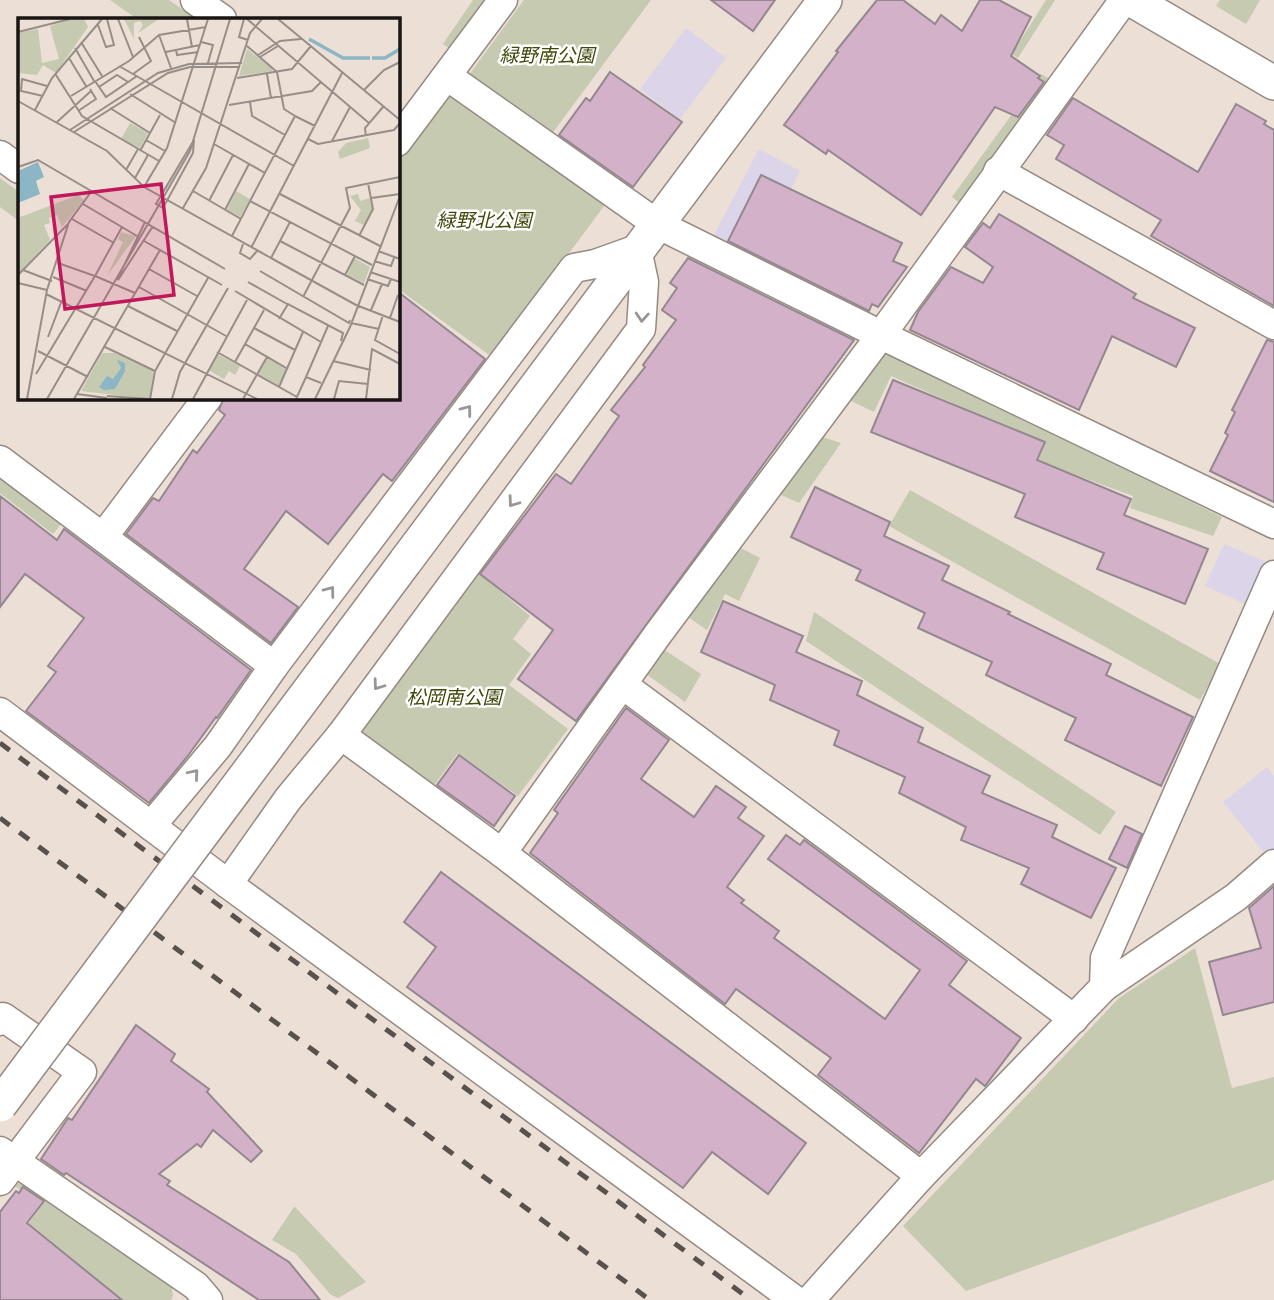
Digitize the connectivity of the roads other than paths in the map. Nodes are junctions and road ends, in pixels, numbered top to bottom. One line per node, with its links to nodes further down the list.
1 (195, 0): 6 (street)
2 (503, 0): 7 (street)
3 (825, 0): 13 (street)
4 (1124, 0): 12 (street)
5 (1132, 0): 8 (street)
6 (221, 18)
7 (447, 76): 9 (street); 13 (street)
8 (1274, 83)
9 (399, 139)
10 (0, 155): 11 (street)
11 (18, 168)
12 (998, 171): 15 (street); 16 (street)
13 (657, 224): 14 (street); 16 (street)
14 (637, 249): 22 (street, one-way to 14); 25 (street, one-way to 25); 33 (street, bridge)
15 (1274, 325)
16 (881, 335): 19 (street); 23 (street)
17 (206, 399): 20 (street)
18 (0, 460): 20 (street)
19 (1274, 524)
20 (103, 537): 22 (street)
21 (1274, 575): 30 (street)
22 (274, 666): 26 (street, one-way to 22)
23 (623, 685): 27 (street); 31 (street)
24 (0, 712): 26 (street)
25 (341, 735): 27 (street); 29 (street)
26 (151, 826): 29 (street)
27 (502, 853): 35 (street)
28 (1274, 864): 30 (street)
29 (228, 884): 37 (street)
30 (1104, 987): 31 (street)
31 (1074, 1019): 35 (street)
32 (0, 1021): 34 (street)
33 (0, 1105)
34 (5, 1164): 36 (street)
35 (921, 1176): 38 (street)
36 (196, 1295)
37 (795, 1300)
38 (810, 1300)

